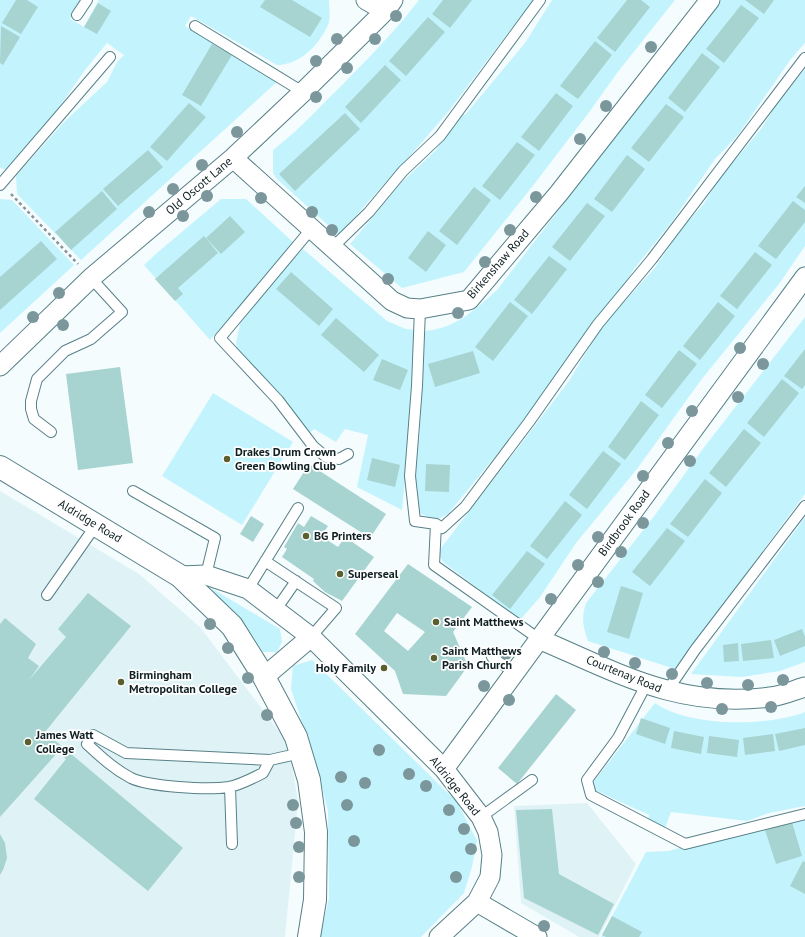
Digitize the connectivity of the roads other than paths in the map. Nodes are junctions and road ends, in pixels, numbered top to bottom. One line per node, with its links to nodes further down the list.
1 (87, 0): 6 (lane)
2 (366, 0): 5 (street)
3 (540, 0): 14 (lane)
4 (710, 0): 17 (street, Birkenshaw Road)
5 (389, 6): 10 (street, Old Oscott Lane)
6 (77, 15)
7 (195, 26): 10 (lane)
8 (110, 57): 12 (lane)
9 (805, 58): 25 (lane)
10 (303, 92): 11 (street, Old Oscott Lane)
11 (233, 158): 13 (street, Birkenshaw Road); 16 (street, Old Oscott Lane)
12 (1, 184)
13 (312, 228): 14 (street, Birkenshaw Road); 20 (lane)
14 (332, 248): 17 (street, Birkenshaw Road)
15 (805, 277): 35 (street, Birdbrook Road)
16 (91, 278): 18 (street, Old Oscott Lane); 19 (lane)
17 (420, 309): 25 (lane)
18 (0, 366)
19 (52, 432)
20 (348, 454)
21 (0, 467): 26 (street, Aldridge Road)
22 (133, 491): 28 (lane)
23 (805, 506): 41 (lane)
24 (298, 508): 27 (lane)
25 (436, 524): 35 (lane)
26 (96, 525): 29 (street, Aldridge Road); 32 (lane)
27 (266, 561): 30 (lane); 31 (lane)
28 (206, 575): 29 (street, Aldridge Road); 31 (street, Aldridge Road)
29 (180, 576): 38 (street, Aldridge Road)
30 (296, 582): 33 (lane); 34 (lane)
31 (248, 589): 33 (street, Aldridge Road)
32 (47, 595)
33 (276, 611): 34 (street, Aldridge Road)
34 (311, 637): 38 (street); 44 (street, Aldridge Road)
35 (539, 639): 37 (street, Birdbrook Road); 39 (street, Courtenay Road)
36 (492, 657): 37 (lane)
37 (514, 673): 44 (street, Birdbrook Road)
38 (264, 677): 42 (street, Aldridge Road)
39 (646, 685): 41 (street, Courtenay Road); 47 (lane)
40 (805, 687): 41 (street, Courtenay Road)
41 (667, 691)
42 (301, 753): 43 (lane); 51 (street, Aldridge Road)
43 (270, 760): 46 (lane); 46 (lane)
44 (444, 769): 48 (street, Aldridge Road)
45 (532, 780): 48 (lane)
46 (230, 787): 49 (lane)
47 (805, 814)
48 (481, 817): 50 (street, Aldridge Road)
49 (232, 844)
50 (477, 902): 52 (street, Aldridge Road); 53 (street)
51 (309, 937)
52 (439, 937)
53 (537, 937)

